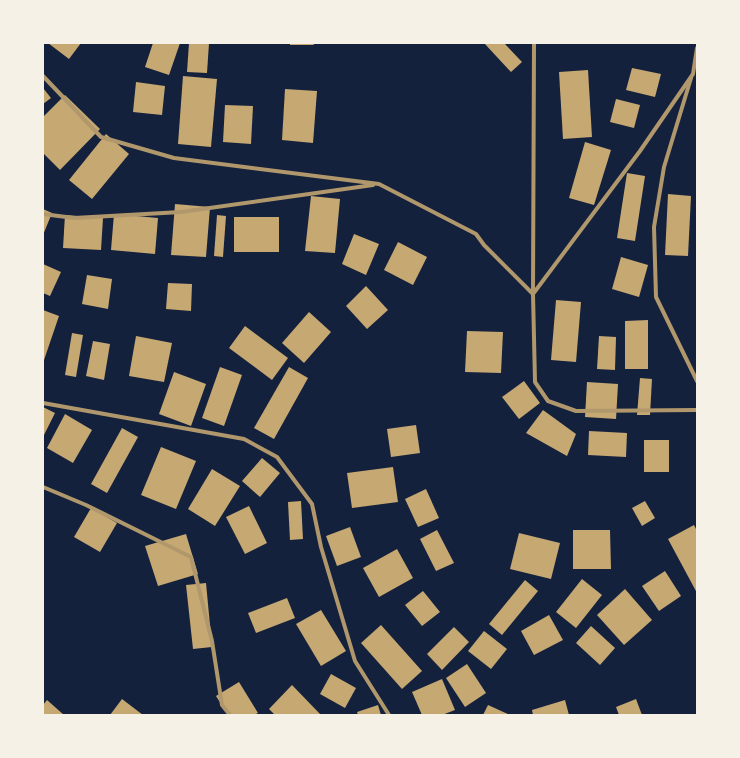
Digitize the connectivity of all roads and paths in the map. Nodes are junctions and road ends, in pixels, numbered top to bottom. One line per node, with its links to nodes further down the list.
1 (534, 43): 7 (street)
2 (697, 48): 3 (street)
3 (693, 74): 7 (street); 8 (street)
4 (43, 76): 5 (street)
5 (379, 184): 6 (street); 7 (street)
6 (43, 214)
7 (533, 294): 10 (street)
8 (697, 381)
9 (43, 402): 13 (street)
10 (697, 410)
11 (43, 486): 12 (street)
12 (230, 715)
13 (389, 715)

